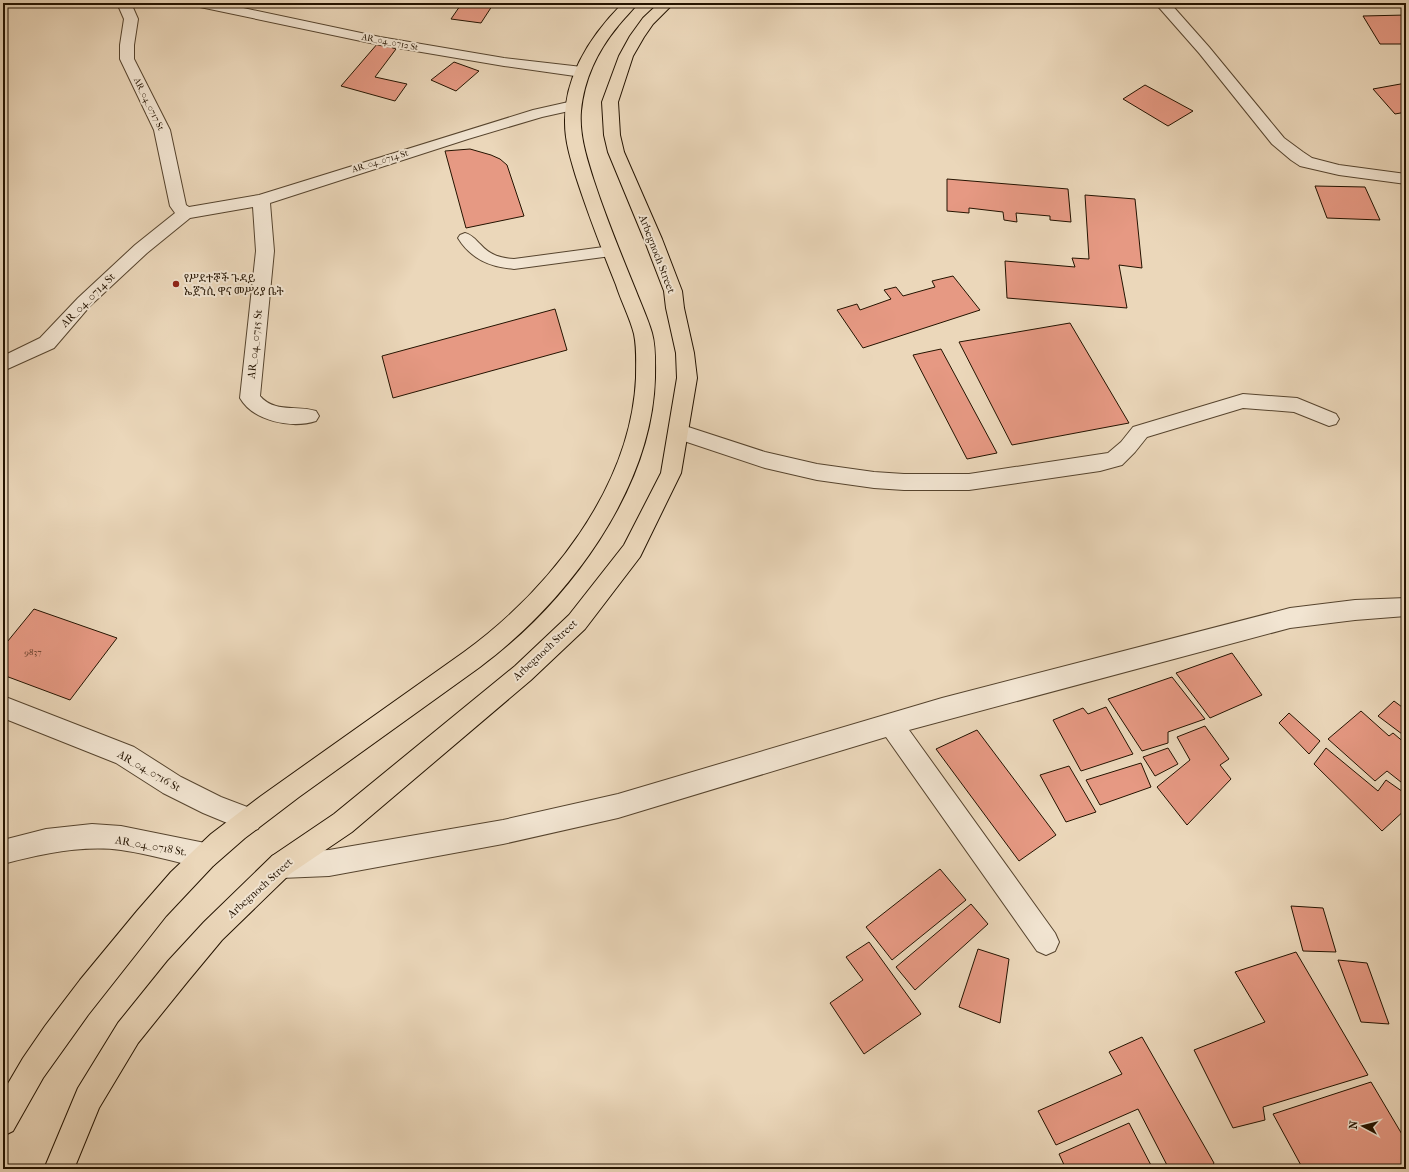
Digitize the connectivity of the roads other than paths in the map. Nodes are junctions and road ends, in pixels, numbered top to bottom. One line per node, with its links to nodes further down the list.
1 (124, 3): 10 (street, AR_04_0717 St)
2 (200, 3): 6 (street, AR_04_0712 St)
3 (631, 3): 6 (main road)
4 (667, 3): 16 (main road, Arbegnoch Street)
5 (1162, 3): 8 (street)
6 (582, 72): 7 (main road)
7 (574, 106): 9 (street, AR_04_0714 St); 12 (main road)
8 (1406, 179)
9 (261, 200): 10 (street, AR_04_0714 St); 14 (street, AR_04_0715 St)
10 (182, 210): 13 (street, AR_04_0714 St)
11 (465, 238): 12 (lane)
12 (611, 251): 20 (main road)
13 (3, 364)
14 (309, 416)
15 (1329, 419): 16 (street)
16 (679, 432): 23 (main road, Arbegnoch Street)
17 (1406, 607): 19 (street)
18 (3, 707): 20 (street, AR_04_0716 St)
19 (891, 724): 23 (street); 24 (street)
20 (249, 820): 22 (main road)
21 (3, 852): 22 (street, AR_04_0718 St.)
22 (205, 856): 25 (main road)
23 (281, 865): 26 (main road, Arbegnoch Street)
24 (1046, 942)
25 (3, 1121)
26 (59, 1169)

